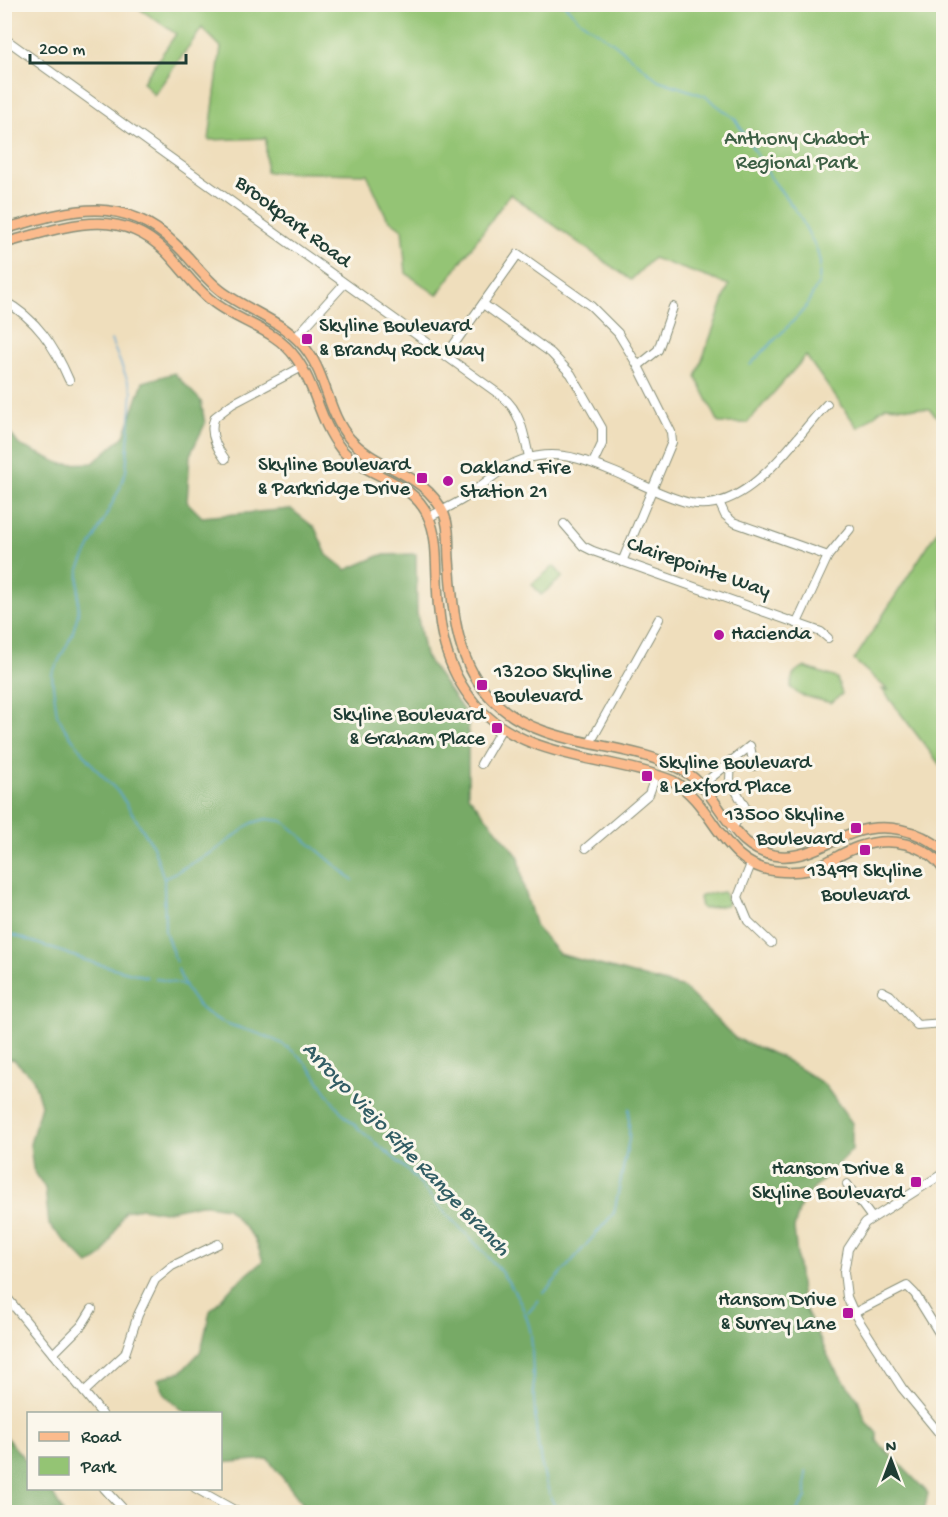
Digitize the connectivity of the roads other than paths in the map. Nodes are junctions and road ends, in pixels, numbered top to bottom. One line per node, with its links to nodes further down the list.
1 (4, 38): 4 (street, Brookpark Road)
2 (4, 229): 8 (main road)
3 (4, 243): 11 (main road)
4 (344, 284): 8 (street); 9 (street, Brookpark Road)
5 (4, 301): 12 (street)
6 (483, 304): 9 (street); 10 (street); 16 (street)
7 (673, 307): 10 (street)
8 (296, 337): 19 (main road)
9 (446, 357): 14 (street, Brookpark Road)
10 (639, 366): 17 (street)
11 (302, 367): 15 (street); 20 (main road)
12 (69, 380)
13 (827, 404): 18 (street)
14 (529, 458): 16 (street); 19 (street)
15 (225, 459)
16 (593, 463): 17 (street)
17 (653, 489): 18 (street); 24 (street)
18 (719, 502): 23 (street)
19 (442, 510): 20 (street); 29 (main road)
20 (429, 517): 28 (main road)
21 (564, 524): 24 (street, Clairepointe Way)
22 (850, 529): 23 (street)
23 (828, 556): 26 (street)
24 (622, 562): 26 (street, Clairepointe Way)
25 (659, 619): 29 (street)
26 (797, 623): 27 (street, Clairepointe Way)
27 (828, 638)
28 (502, 728): 31 (street); 33 (main road)
29 (590, 743): 34 (main road)
30 (731, 760): 32 (street); 34 (street); 35 (street)
31 (481, 764)
32 (754, 766)
33 (656, 775): 36 (street); 39 (main road)
34 (702, 785): 35 (main road)
35 (732, 829): 37 (main road)
36 (586, 848)
37 (944, 851): 38 (main road)
38 (935, 860): 39 (main road); 40 (main road)
39 (751, 864): 41 (street)
40 (944, 870)
41 (771, 943)
42 (882, 991): 43 (street)
43 (944, 1023)
44 (944, 1173): 46 (street)
45 (847, 1184): 46 (street)
46 (872, 1218): 50 (street)
47 (218, 1244): 53 (street)
48 (4, 1294): 52 (street)
49 (92, 1309): 52 (street)
50 (854, 1313): 51 (street); 55 (street)
51 (944, 1341)
52 (53, 1354): 53 (street)
53 (84, 1392): 54 (street)
54 (101, 1412)
55 (944, 1439)
56 (104, 1490): 58 (street)
57 (199, 1490): 59 (street)
58 (126, 1512)
59 (238, 1512)

